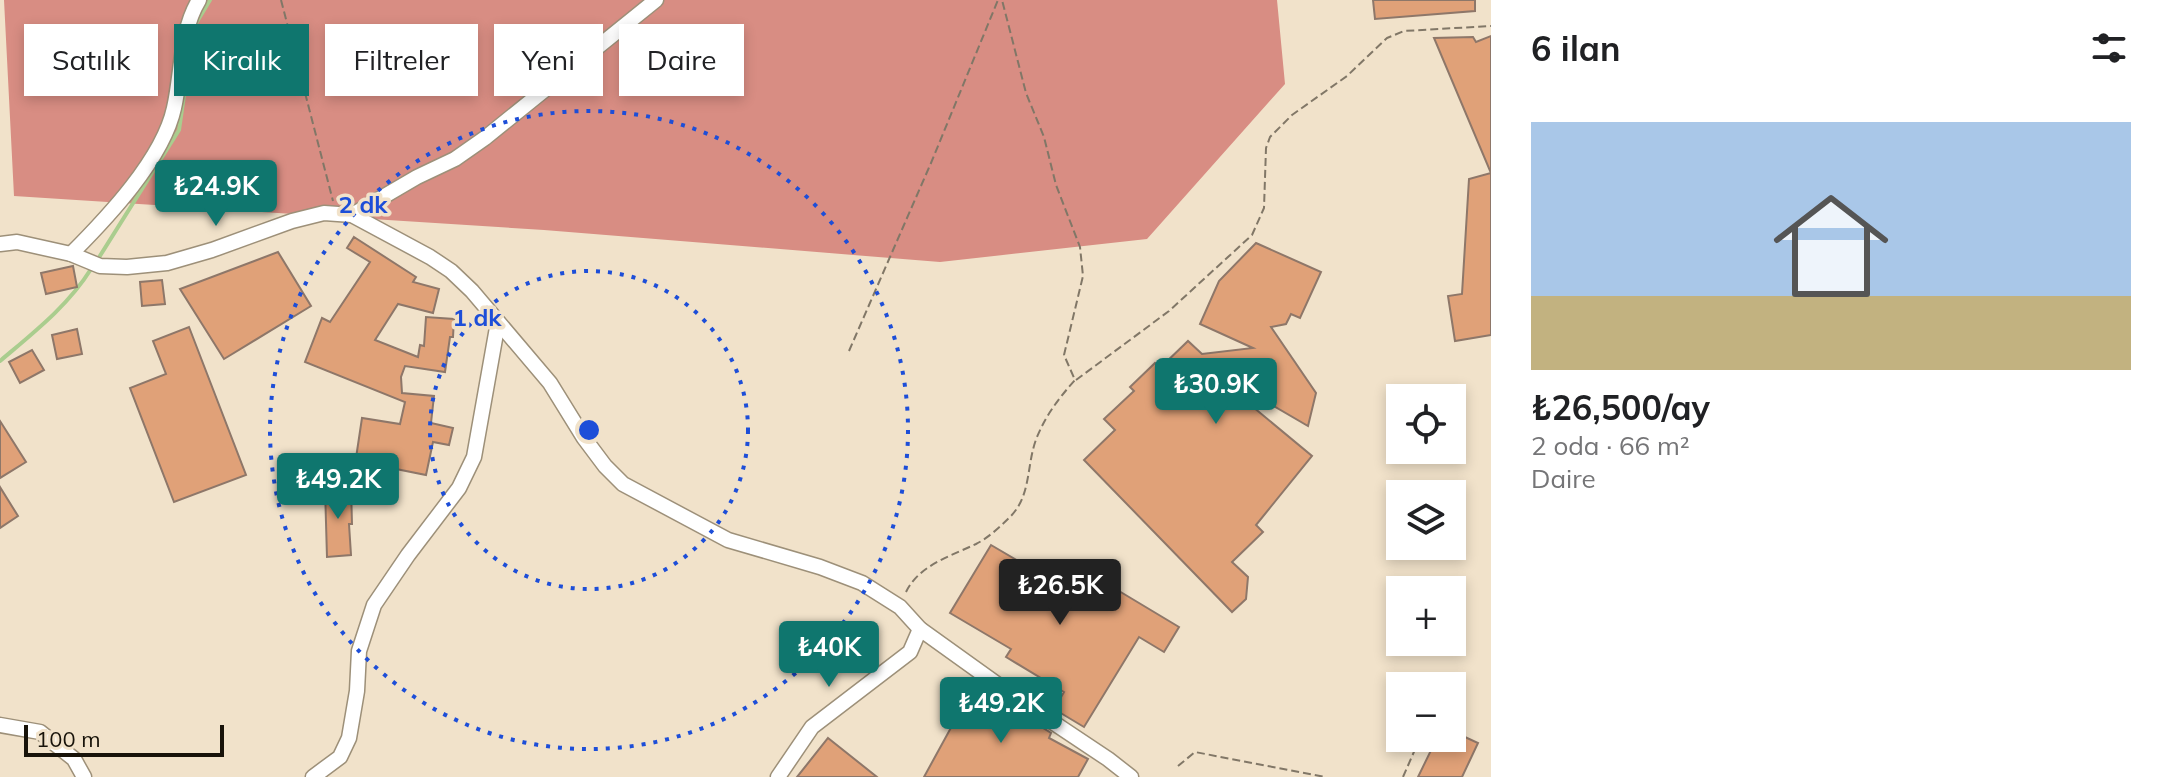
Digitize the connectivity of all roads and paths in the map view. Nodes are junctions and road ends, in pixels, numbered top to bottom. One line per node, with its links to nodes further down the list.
1 (199, 0): 8 (street)
2 (281, 0): 6 (path)
3 (656, 0): 6 (street)
4 (1000, 0): 10 (path); 11 (path)
5 (1491, 26): 11 (path)
6 (344, 214): 8 (street); 9 (street)
7 (0, 244): 8 (street)
8 (71, 254)
9 (498, 322): 12 (street); 18 (street)
10 (849, 351)
11 (1075, 380): 12 (path)
12 (900, 607): 13 (street)
13 (920, 629): 19 (street); 20 (street)
14 (0, 725): 17 (street)
15 (1414, 752): 22 (path)
16 (1178, 766): 21 (path)
17 (84, 777)
18 (313, 777)
19 (778, 777)
20 (1131, 777)
21 (1325, 777)
22 (1403, 777)

